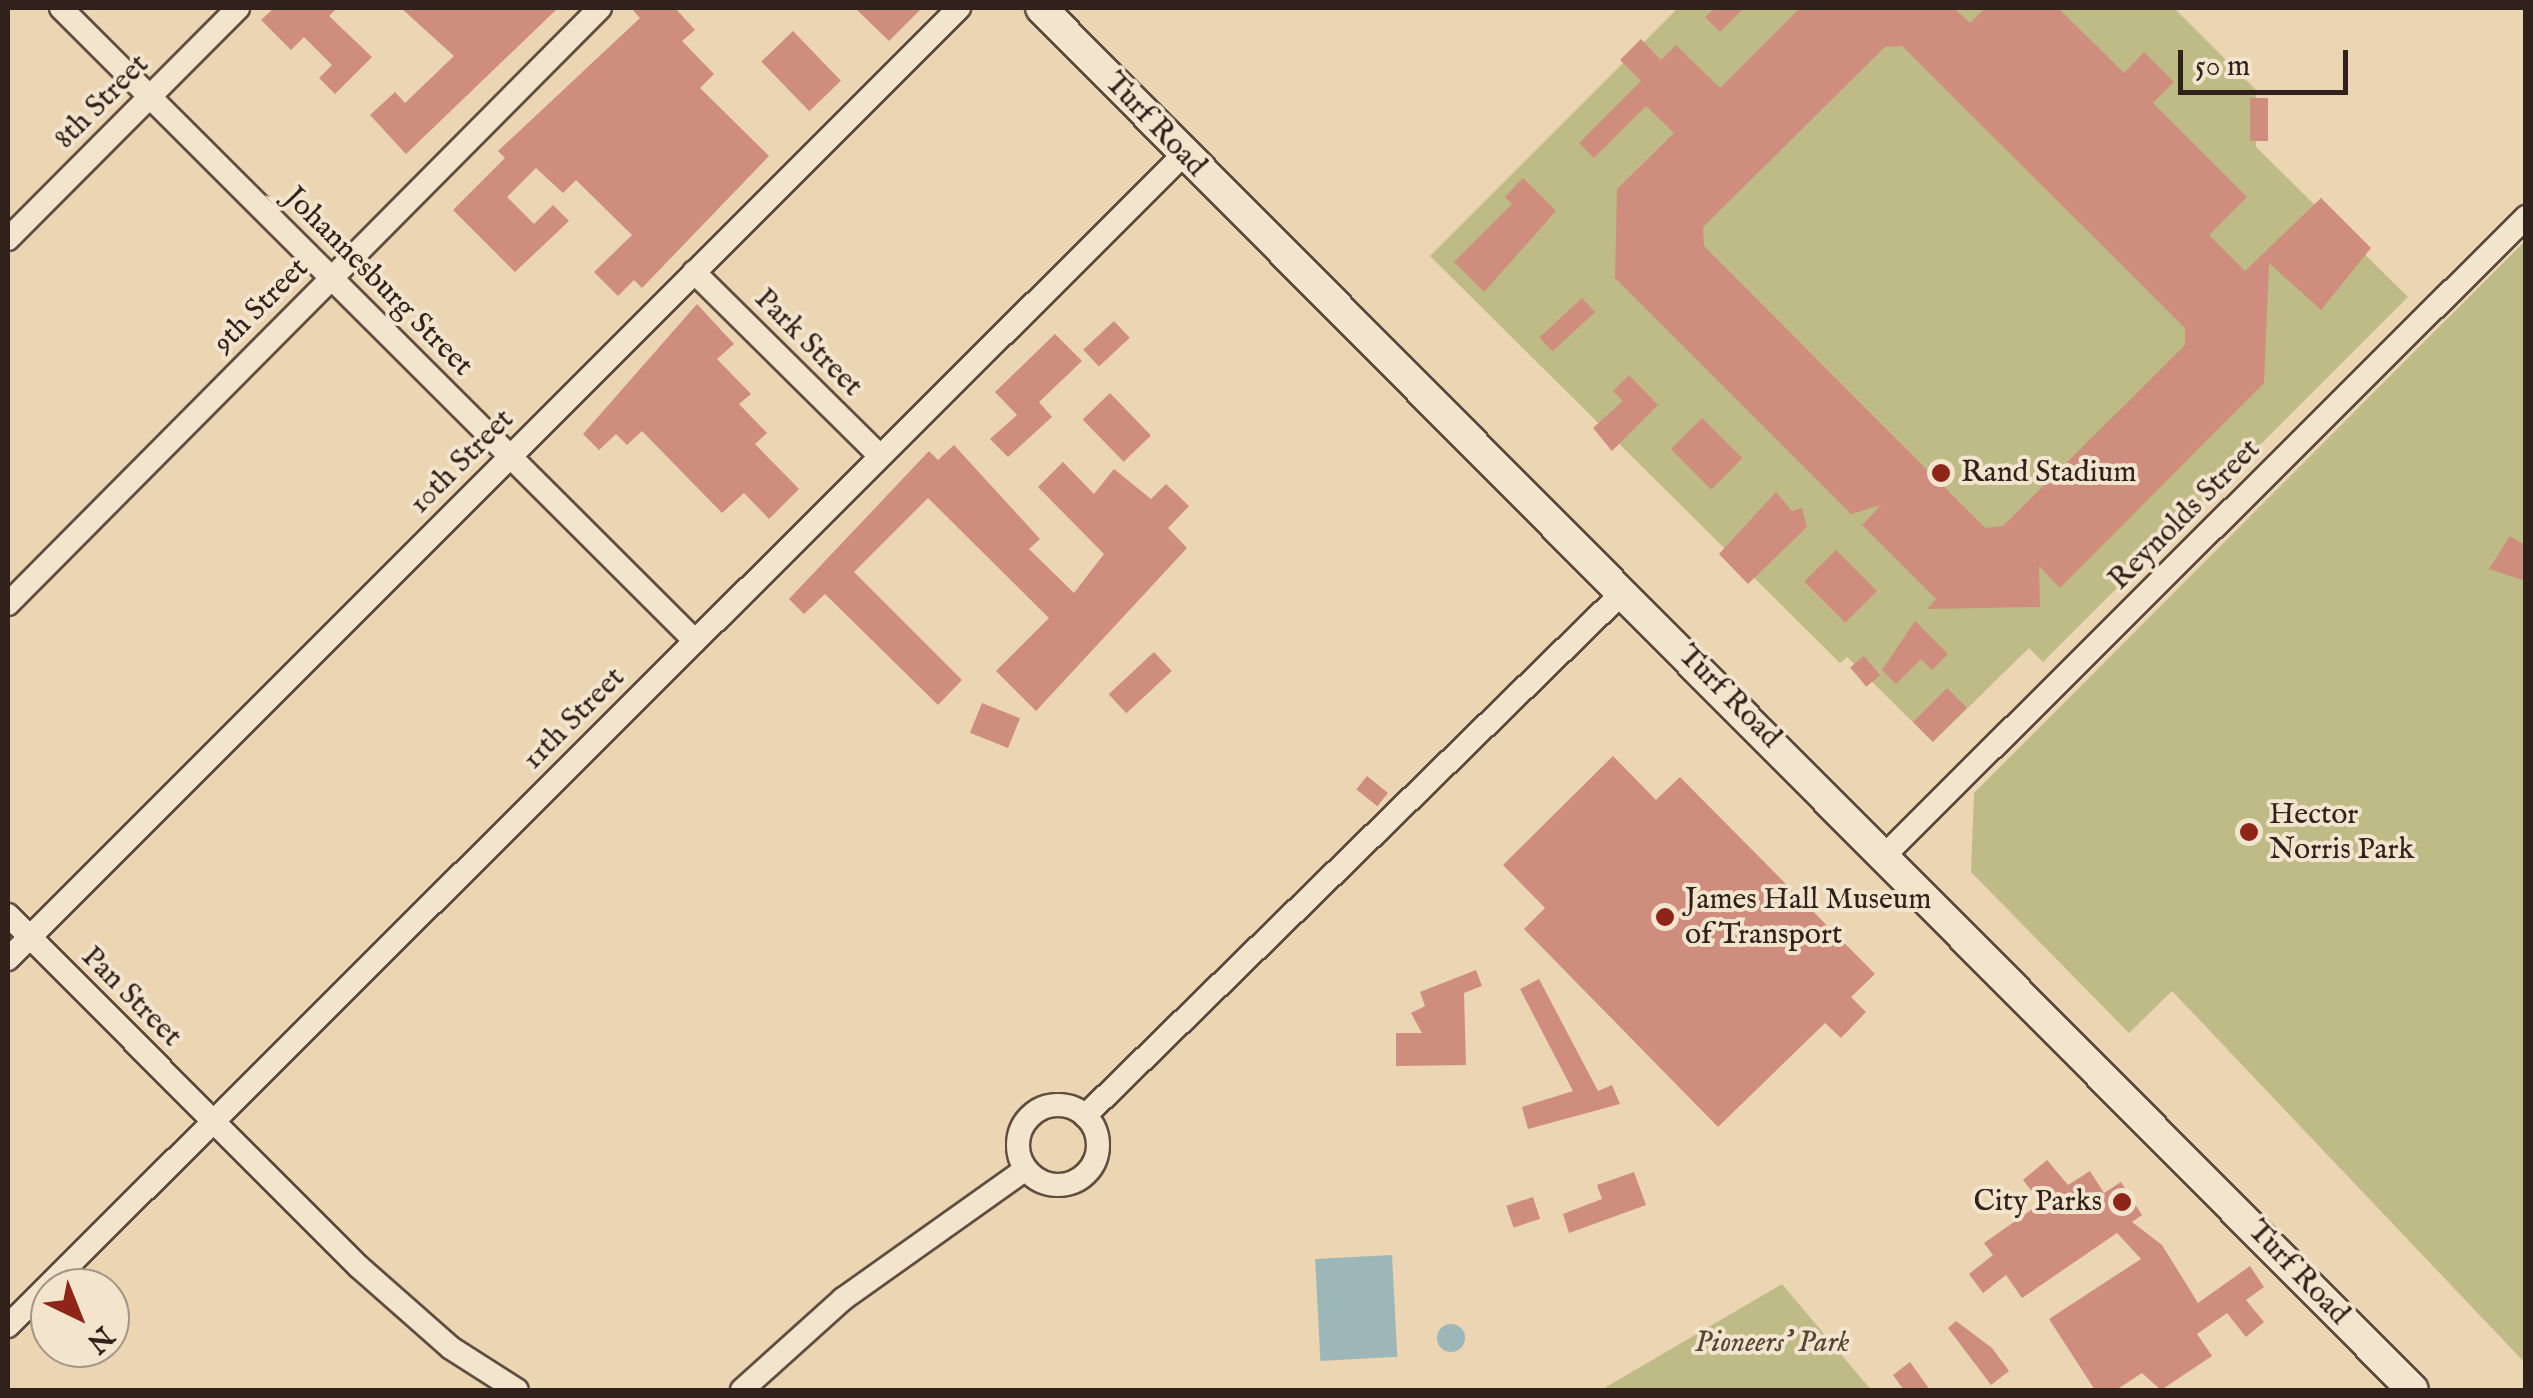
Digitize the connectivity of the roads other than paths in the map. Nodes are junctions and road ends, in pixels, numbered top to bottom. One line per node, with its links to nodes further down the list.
1 (61, 8): 6 (street, Johannesburg Street)
2 (238, 8): 6 (street, 8th Street)
3 (600, 8): 11 (street, 9th Street)
4 (959, 8): 10 (street, 10th Street)
5 (1042, 8): 7 (main road, Turf Road)
6 (150, 96): 9 (street, 8th Street); 11 (street, Johannesburg Street)
7 (1183, 154): 13 (street, 11th Street); 14 (main road, Turf Road)
8 (2526, 218): 17 (street, Reynolds Street)
9 (8, 239)
10 (694, 272): 12 (street, 10th Street); 13 (street, Park Street)
11 (331, 278): 12 (street, Johannesburg Street); 15 (street, 9th Street)
12 (510, 456): 16 (street, Johannesburg Street); 19 (street, 10th Street)
13 (880, 456): 16 (street, 11th Street)
14 (1623, 592): 17 (main road, Turf Road); 21 (street)
15 (8, 604)
16 (695, 641): 22 (street, 11th Street)
17 (1886, 854): 27 (main road, Turf Road)
18 (8, 914): 19 (street, Pan Street)
19 (30, 937): 20 (street, 10th Street); 22 (street, Pan Street)
20 (8, 959)
21 (1085, 1116): 23 (street); 23 (street)
22 (213, 1121): 24 (street, 11th Street); 25 (street, Pan Street)
23 (1026, 1169): 26 (street)
24 (8, 1326)
25 (517, 1390)
26 (742, 1390)
27 (2412, 1390)

